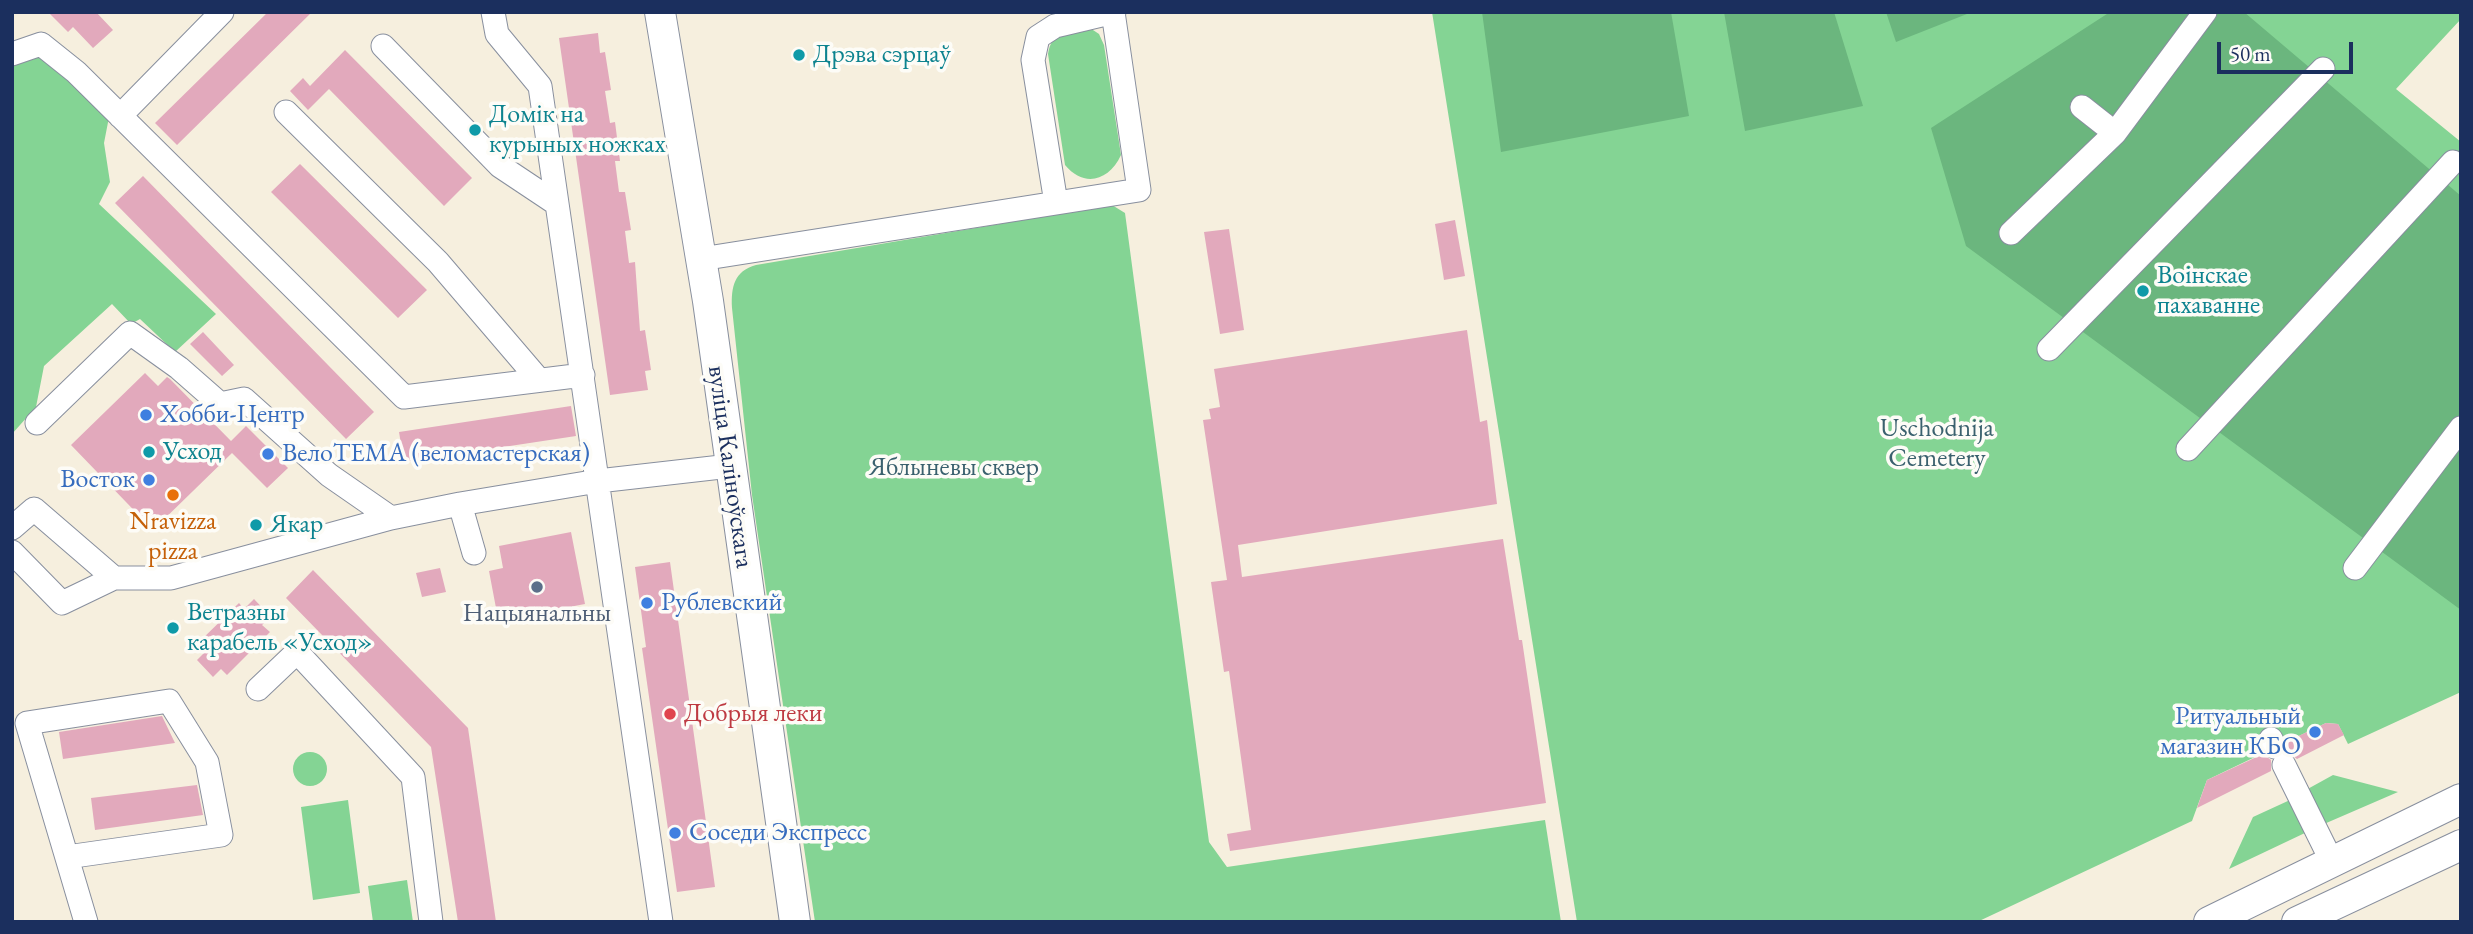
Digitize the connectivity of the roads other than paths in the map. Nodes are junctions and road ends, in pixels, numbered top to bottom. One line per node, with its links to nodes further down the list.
1 (222, 12): 11 (street)
2 (493, 12): 15 (street)
3 (660, 12): 17 (main road, вуліца Каліноўскага)
4 (1113, 12): 14 (street); 14 (street)
5 (2205, 12): 12 (street)
6 (383, 46): 15 (street)
7 (12, 54): 11 (street)
8 (2323, 69): 18 (street)
9 (2082, 107): 12 (street)
10 (286, 112): 20 (street)
11 (120, 116): 20 (street)
12 (2115, 133): 16 (street)
13 (2453, 162): 23 (street)
14 (1056, 203): 17 (street)
15 (557, 204): 19 (street)
16 (2011, 233)
17 (701, 258): 24 (main road, вуліца Каліноўскага)
18 (2049, 349)
19 (583, 375): 20 (street); 25 (street)
20 (539, 380)
21 (37, 423): 27 (street)
22 (2461, 428): 31 (street)
23 (2188, 449)
24 (730, 466): 25 (street); 42 (main road, вуліца Каліноўскага)
25 (598, 481): 26 (street); 41 (street)
26 (460, 504): 27 (street); 30 (street)
27 (391, 518): 32 (street)
28 (12, 528): 32 (street)
29 (12, 552): 32 (street)
30 (474, 553)
31 (2355, 568)
32 (114, 579)
33 (258, 689): 40 (street)
34 (2277, 750): 38 (street)
35 (2461, 799): 38 (main road)
36 (2461, 845): 44 (main road)
37 (67, 858): 37 (street); 39 (street)
38 (2332, 862): 43 (main road)
39 (86, 922)
40 (431, 922)
41 (661, 922)
42 (795, 922)
43 (2209, 922)
44 (2297, 922)

